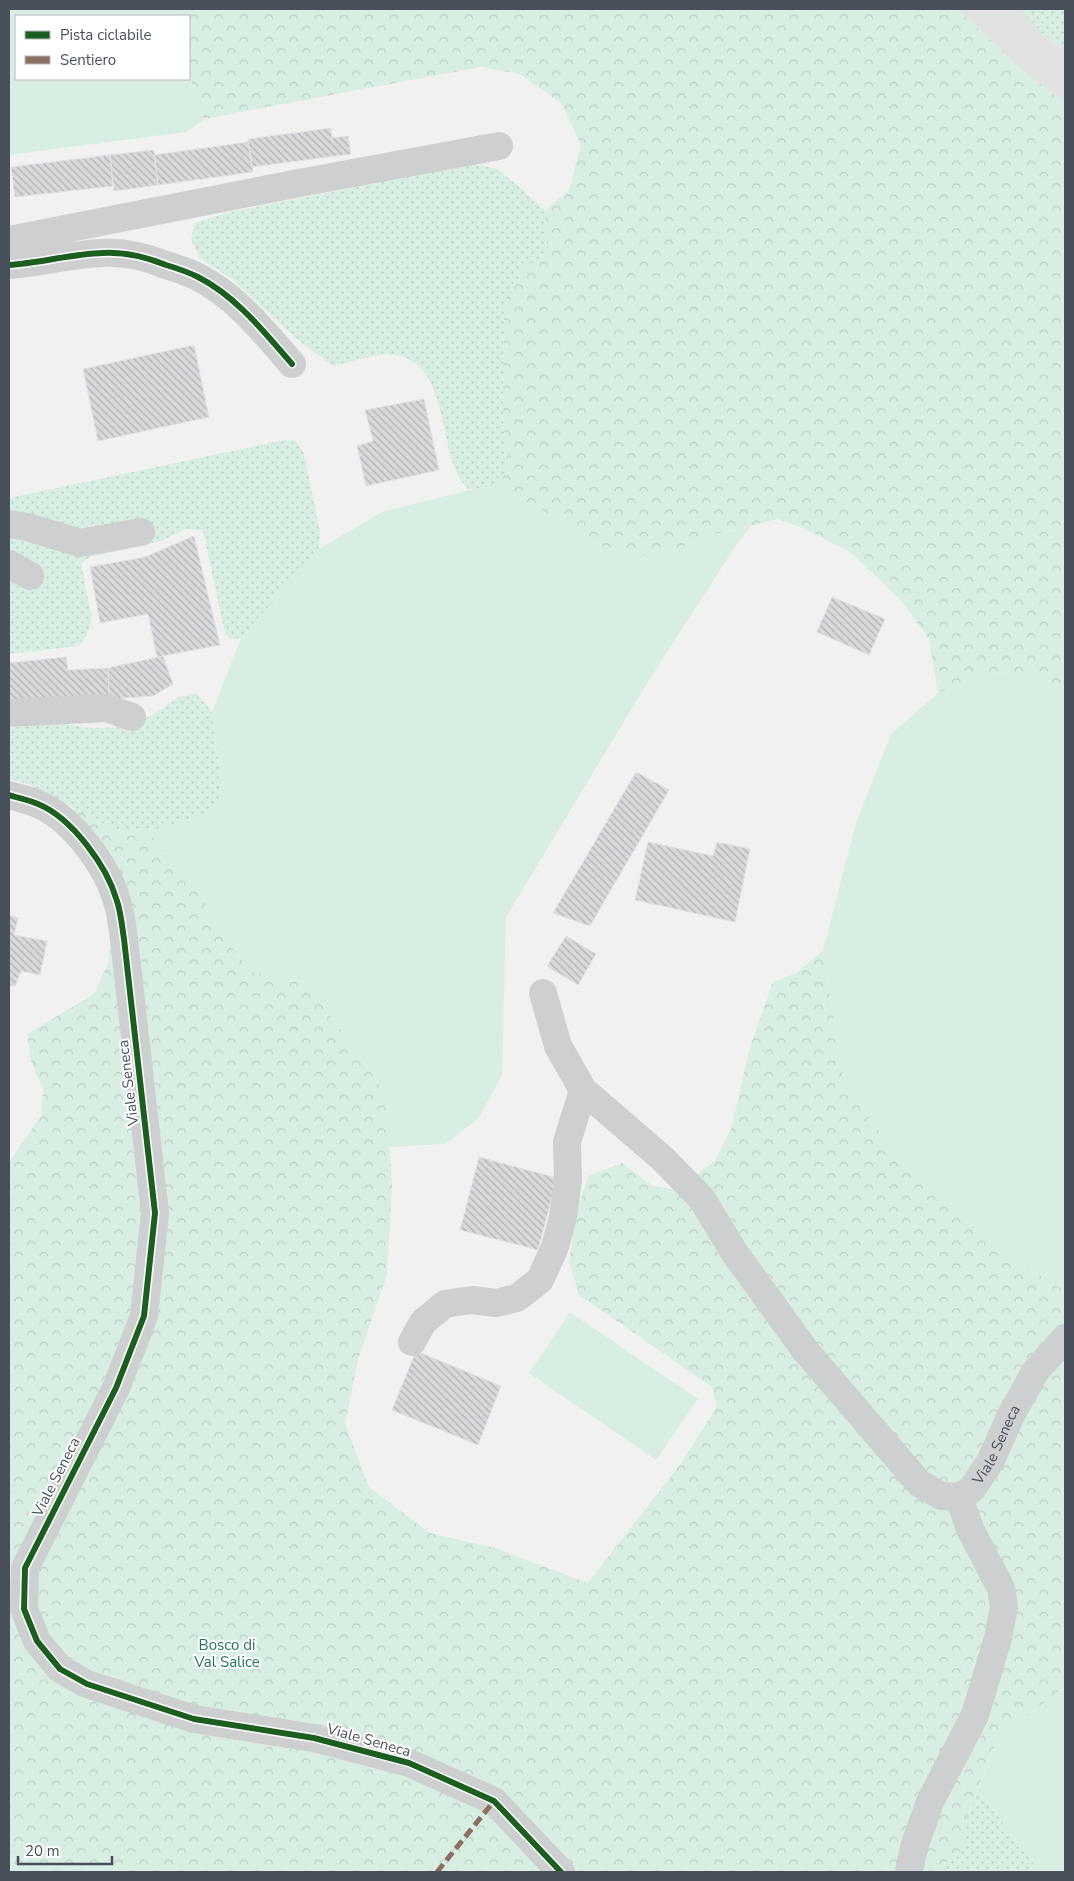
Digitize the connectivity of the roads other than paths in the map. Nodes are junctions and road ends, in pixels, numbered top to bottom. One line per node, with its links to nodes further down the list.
1 (499, 146): 2 (street)
2 (9, 240)
3 (9, 266): 4 (street)
4 (292, 364)
5 (9, 524): 6 (street)
6 (141, 532)
7 (9, 713): 8 (street)
8 (132, 717)
9 (9, 795): 15 (street, Viale Seneca)
10 (543, 993): 11 (street, Viale Seneca)
11 (583, 1090): 13 (street); 14 (street, Viale Seneca)
12 (1065, 1338): 14 (street, Viale Seneca)
13 (412, 1342)
14 (959, 1497): 16 (street)
15 (561, 1872)
16 (909, 1872)

